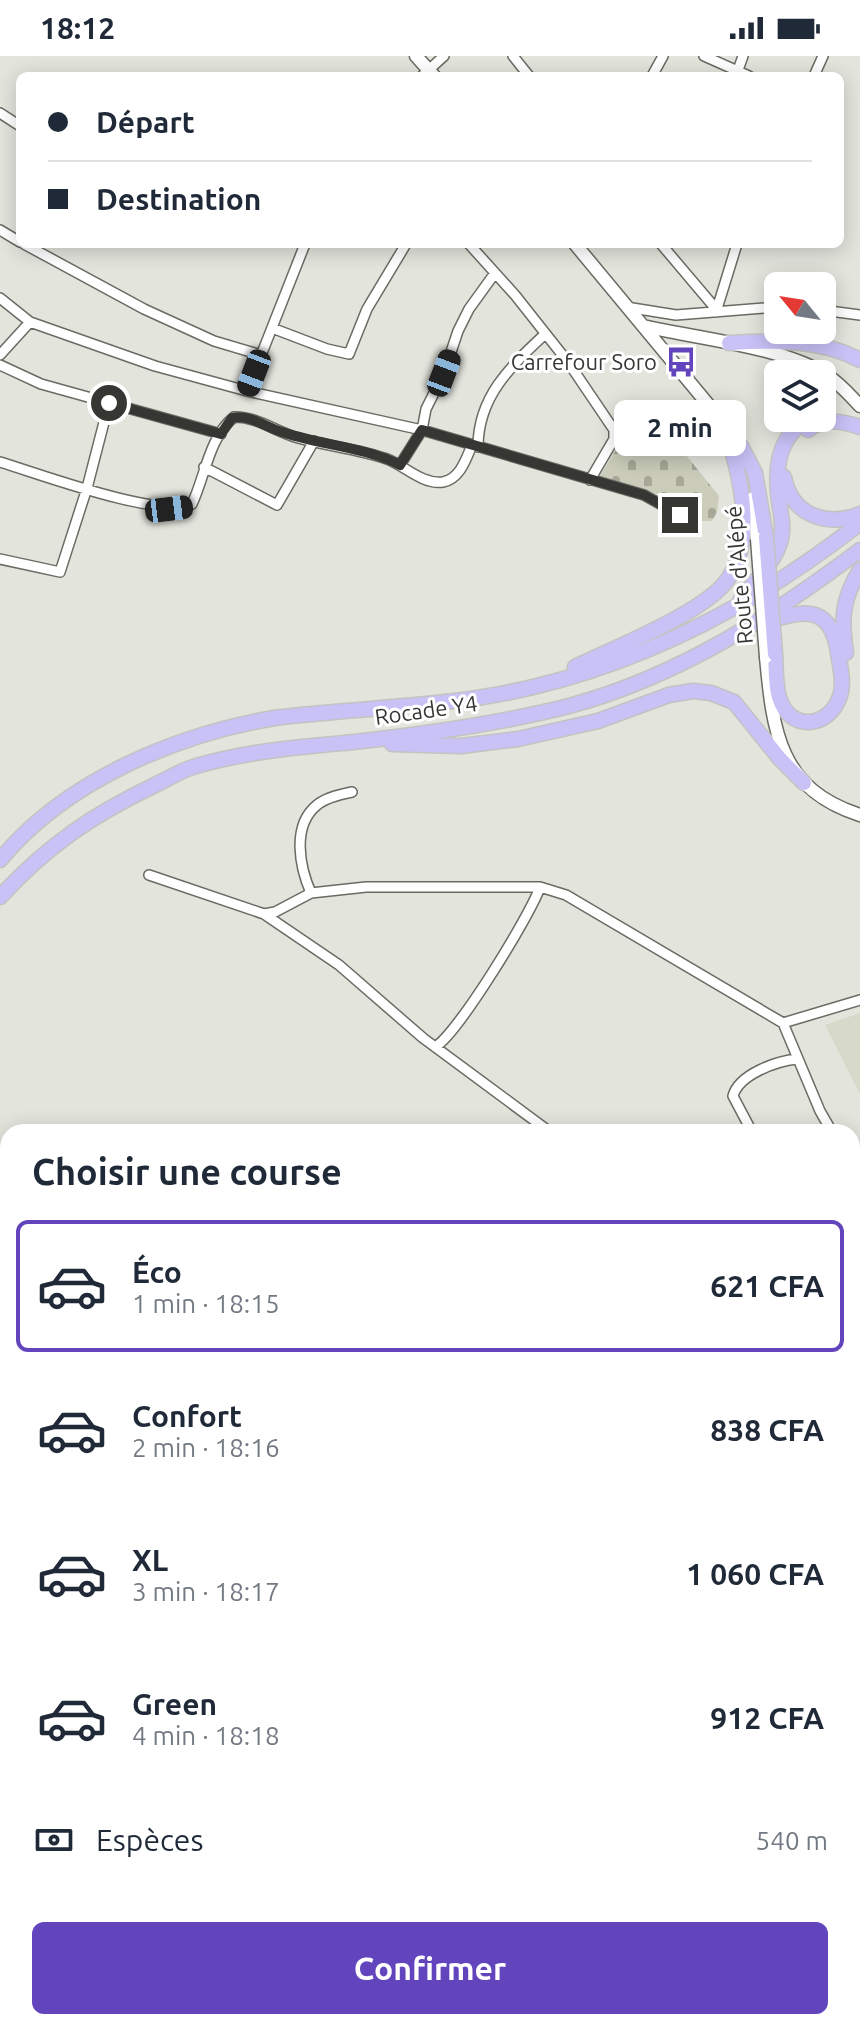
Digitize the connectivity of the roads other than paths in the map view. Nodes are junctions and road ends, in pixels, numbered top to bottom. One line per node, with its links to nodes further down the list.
1 (444, 56): 4 (street)
2 (513, 56): 5 (street)
3 (704, 56): 6 (street)
4 (430, 72)
5 (526, 72)
6 (734, 72)
7 (34, 248): 27 (street)
8 (303, 248): 23 (street)
9 (404, 248): 23 (street)
10 (473, 248): 14 (street)
11 (578, 248): 16 (main road)
12 (664, 248): 18 (street)
13 (736, 248): 18 (street)
14 (495, 273): 24 (street); 37 (street)
15 (0, 298): 21 (street)
16 (626, 307): 18 (street); 22 (main road)
17 (764, 308): 18 (street)
18 (716, 310)
19 (836, 312): 20 (street)
20 (860, 315)
21 (30, 322): 26 (street); 30 (street)
22 (643, 326): 25 (main road); 35 (main road)
23 (272, 328): 27 (street)
24 (544, 335): 41 (street); 46 (street)
25 (729, 343): 28 (highway); 32 (main road)
26 (0, 355)
27 (261, 355): 30 (street)
28 (860, 360)
29 (0, 365): 31 (street)
30 (247, 391): 37 (street)
31 (109, 403): 39 (street); 47 (street)
32 (860, 406)
33 (836, 415): 34 (highway)
34 (860, 418)
35 (722, 419): 42 (main road); 57 (highway)
36 (860, 427): 48 (highway)
37 (422, 430): 41 (street); 44 (street)
38 (791, 432): 54 (highway)
39 (221, 434): 40 (street); 45 (street)
40 (314, 441): 44 (street); 45 (street)
41 (475, 446): 44 (street); 46 (street)
42 (741, 446): 56 (highway, bridge)
43 (0, 462): 47 (street)
44 (400, 465)
45 (204, 467): 47 (street)
46 (590, 480): 49 (street)
47 (87, 488): 52 (street)
48 (860, 514)
49 (680, 515)
50 (860, 523): 54 (highway, Rocade Y4)
51 (860, 550): 55 (highway, Rocade Y4)
52 (0, 559)
53 (860, 570): 58 (highway)
54 (737, 605): 57 (highway, Rocade Y4)
55 (754, 625): 56 (highway); 59 (highway, Rocade Y4)
56 (771, 656): 58 (main road, Route d'Alépé)
57 (536, 687): 63 (highway, Rocade Y4)
58 (770, 702): 60 (main road, Route d'Alépé)
59 (355, 742): 60 (highway); 67 (highway, Rocade Y4)
60 (804, 783): 62 (main road, Route d'Alépé)
61 (352, 792): 66 (street)
62 (860, 815)
63 (0, 860)
64 (149, 875): 68 (street)
65 (540, 887): 66 (street); 70 (street); 71 (street)
66 (311, 893): 68 (street)
67 (0, 897)
68 (264, 914): 71 (street)
69 (860, 1000): 70 (street)
70 (783, 1023): 72 (street)
71 (435, 1047): 73 (street)
72 (797, 1059): 74 (street); 75 (street)
73 (539, 1124)
74 (748, 1124)
75 (828, 1124)

